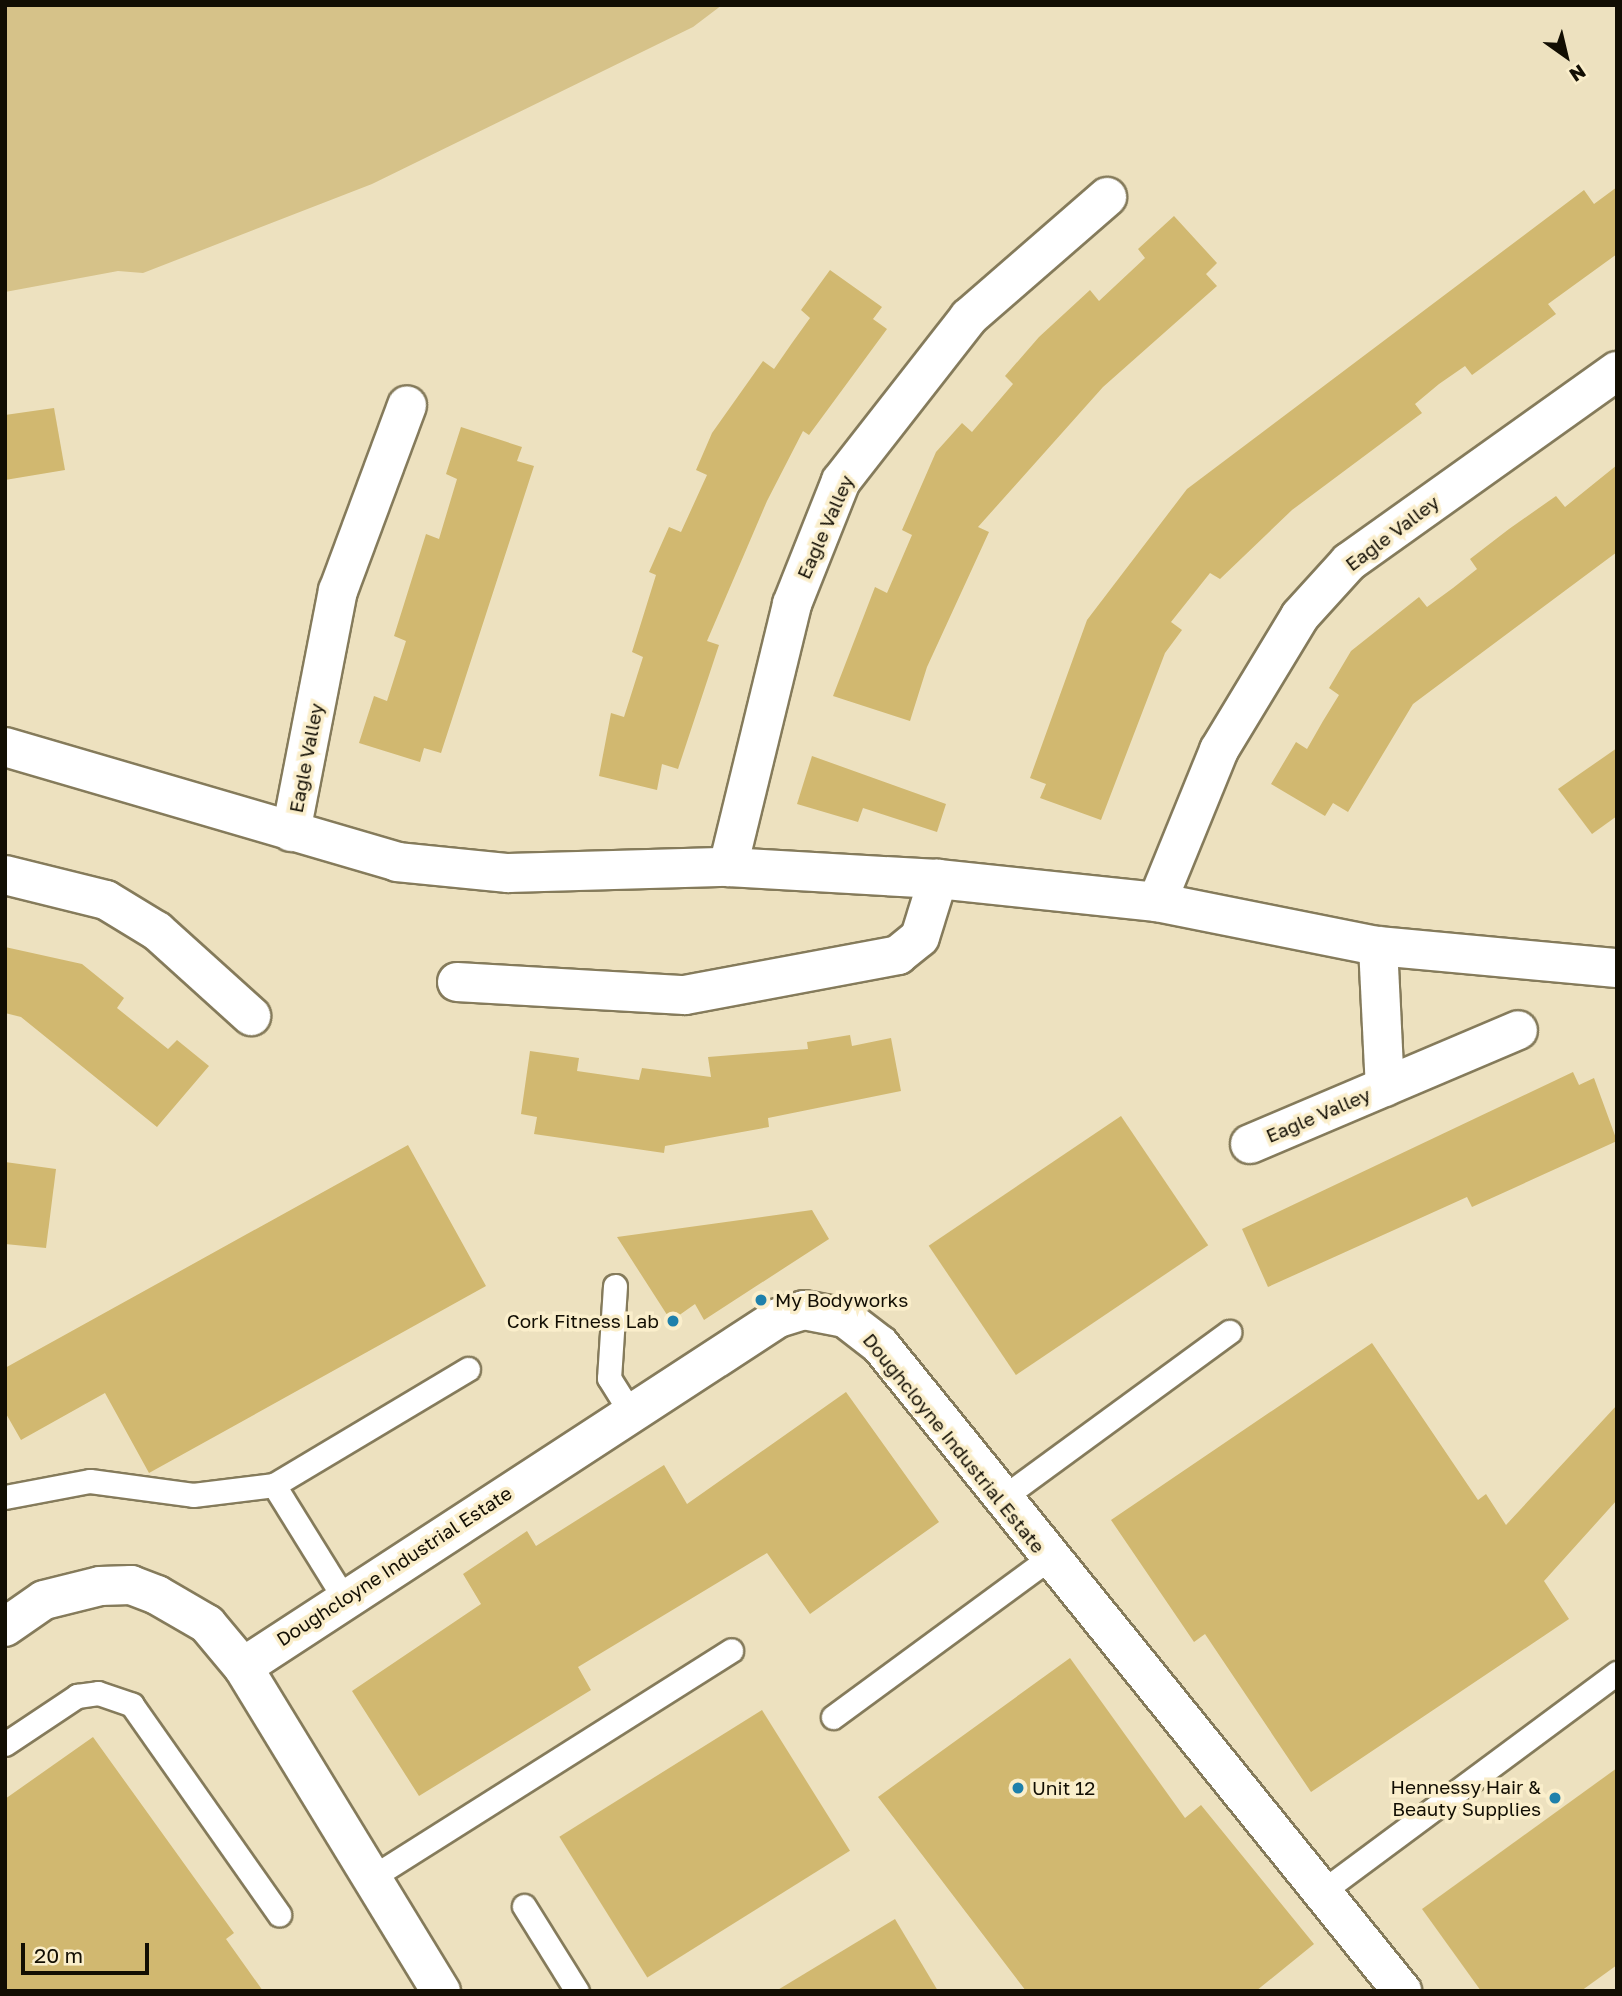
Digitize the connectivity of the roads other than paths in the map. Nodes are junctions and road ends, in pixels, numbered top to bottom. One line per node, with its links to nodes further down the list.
1 (1107, 197): 6 (street, Eagle Valley)
2 (1617, 371): 9 (street, Eagle Valley)
3 (407, 405): 5 (street, Eagle Valley)
4 (5, 747): 5 (street, Eagle Valley)
5 (291, 832): 6 (street, Eagle Valley)
6 (728, 867): 8 (street, Eagle Valley)
7 (5, 875): 13 (street)
8 (938, 879): 9 (street, Eagle Valley); 12 (street)
9 (1157, 902): 10 (street, Eagle Valley)
10 (1378, 946): 11 (street, Eagle Valley); 15 (street, Eagle Valley)
11 (1617, 968)
12 (457, 982)
13 (251, 1016)
14 (1518, 1030): 15 (street, Eagle Valley)
15 (1385, 1087): 16 (street, Eagle Valley)
16 (1250, 1144)
17 (615, 1286): 20 (lane)
18 (1229, 1332): 23 (lane)
19 (468, 1369): 21 (lane)
20 (630, 1412): 23 (street, Doughcloyne Industrial Estate); 25 (street, Doughcloyne Industrial Estate)
21 (274, 1485): 22 (lane); 25 (lane)
22 (5, 1497)
23 (1001, 1499): 24 (street, Doughcloyne Industrial Estate)
24 (1048, 1559): 30 (lane); 33 (street, Doughcloyne Industrial Estate)
25 (344, 1598): 28 (street, Doughcloyne Industrial Estate)
26 (5, 1627): 28 (street)
27 (731, 1650): 32 (lane)
28 (243, 1667): 32 (street)
29 (1617, 1673): 33 (lane)
30 (833, 1717)
31 (5, 1744): 35 (lane)
32 (370, 1878): 37 (street)
33 (1319, 1894): 36 (street, Doughcloyne Industrial Estate)
34 (524, 1906): 38 (lane)
35 (279, 1914)
36 (1392, 1988)
37 (441, 1991)
38 (577, 1991)

